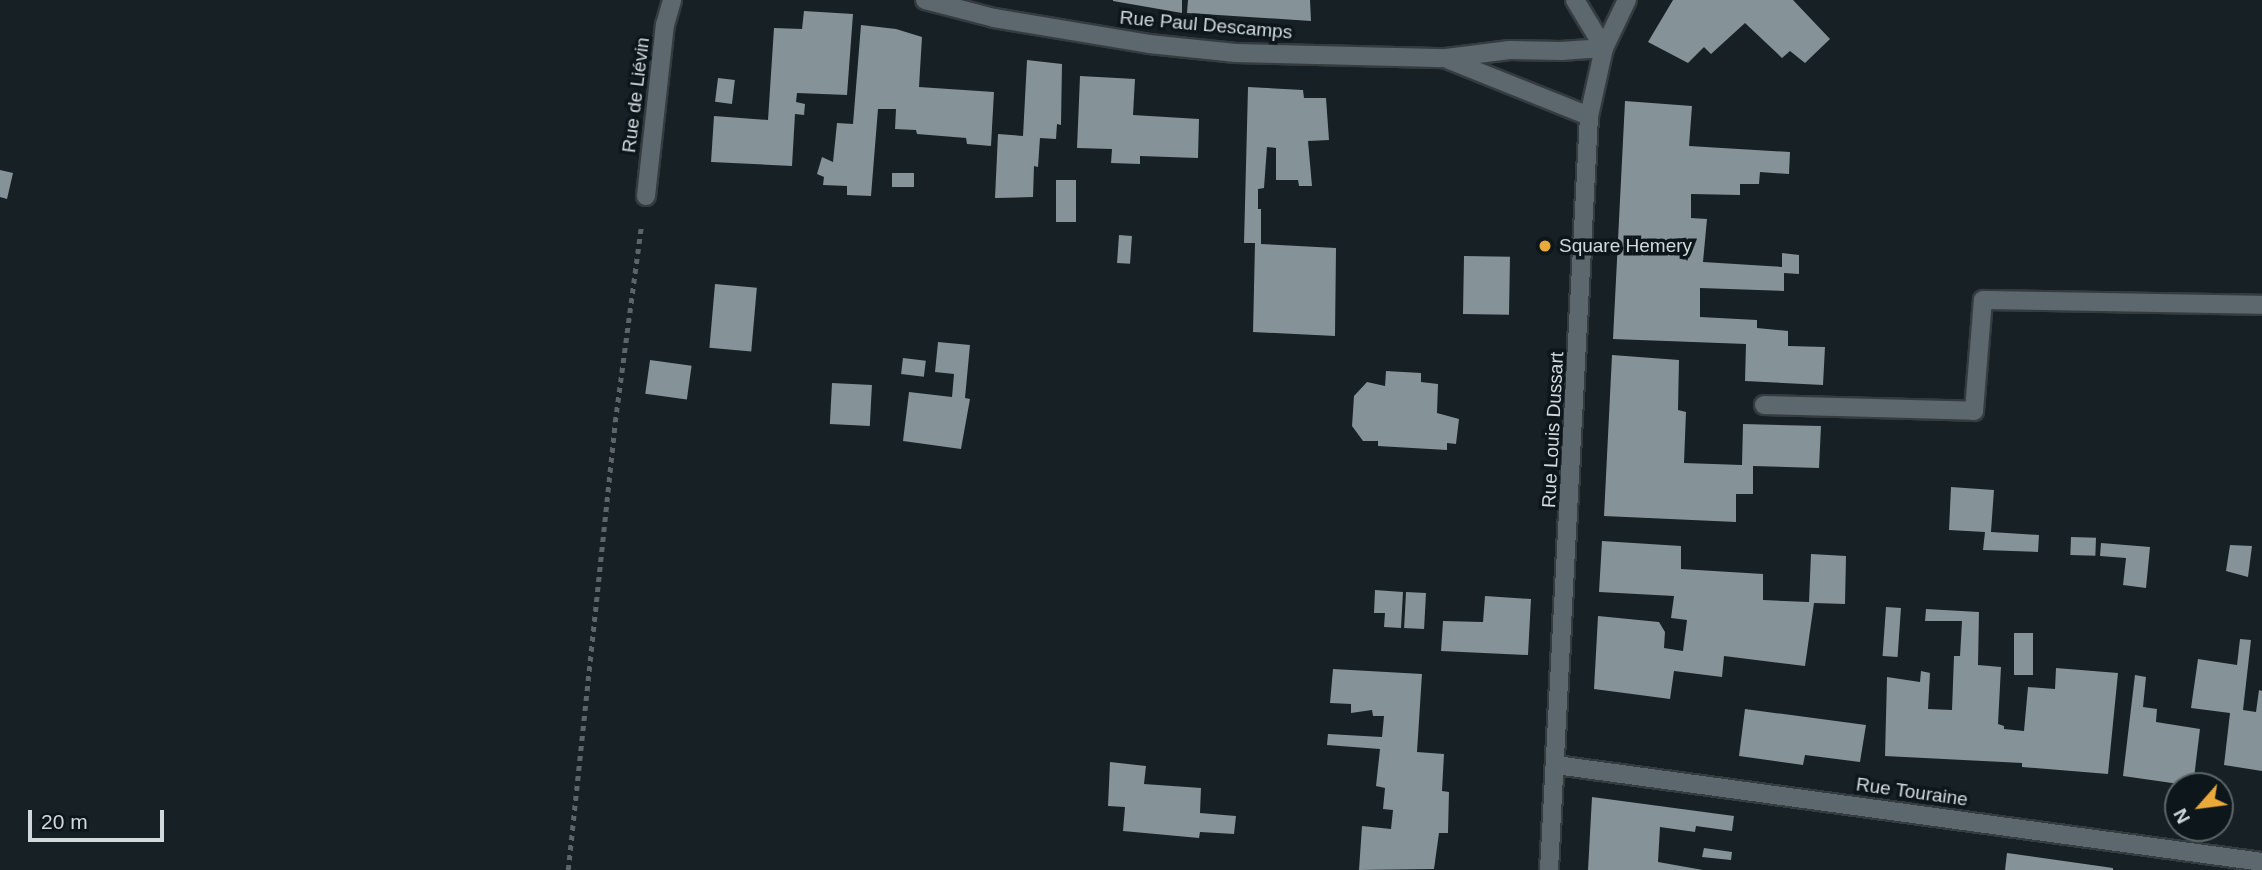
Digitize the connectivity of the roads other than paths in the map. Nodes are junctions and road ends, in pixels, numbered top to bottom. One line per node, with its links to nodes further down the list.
1 (672, 0): 8 (street, Rue de Liévin)
2 (925, 0): 6 (street, Rue Paul Descamps)
3 (1575, 0): 5 (street)
4 (1628, 0): 5 (street, Rue Louis Dussart)
5 (1604, 48): 6 (street, Rue Paul Descamps); 7 (street, Rue Louis Dussart)
6 (1446, 58): 7 (street, Rue Paul Descamps)
7 (1590, 116): 11 (street, Rue Louis Dussart)
8 (646, 196)
9 (2262, 305): 10 (street)
10 (1764, 405)
11 (1556, 765): 12 (street, Rue Touraine); 13 (street, Rue Louis Dussart)
12 (2262, 862)
13 (1549, 870)

